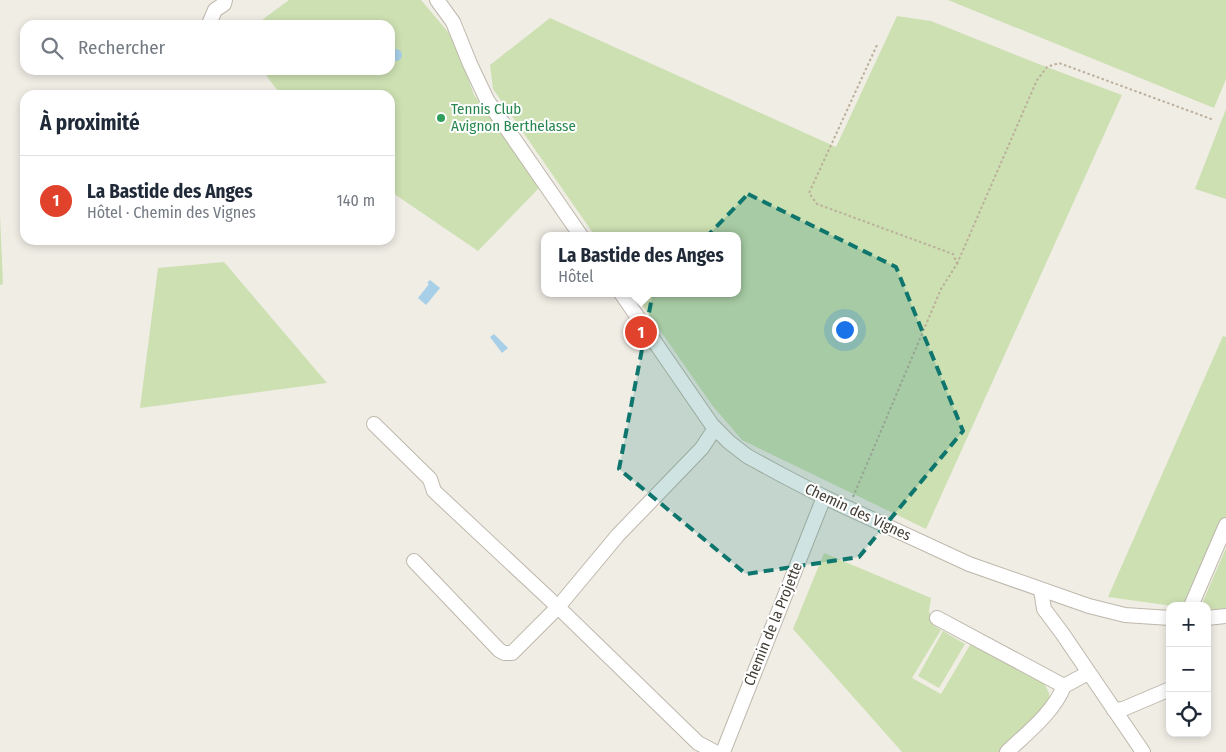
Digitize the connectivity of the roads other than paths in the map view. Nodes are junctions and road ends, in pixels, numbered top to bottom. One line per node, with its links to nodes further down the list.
1 (225, 0): 3 (street)
2 (437, 0): 4 (street)
3 (211, 20)
4 (578, 232)
5 (624, 297): 7 (street, Chemin des Vignes)
6 (374, 424): 13 (street)
7 (715, 428): 8 (street, Chemin des Vignes); 13 (street)
8 (824, 497): 11 (street, Chemin des Vignes); 23 (street, Chemin de la Projette)
9 (1226, 526): 12 (street)
10 (414, 561): 13 (street)
11 (1041, 590): 16 (street, Chemin des Vignes); 18 (street)
12 (1193, 602)
13 (558, 607): 22 (street)
14 (1226, 616): 17 (street)
15 (937, 618): 19 (street)
16 (1166, 618)
17 (1211, 618)
18 (1088, 673): 19 (street); 21 (street)
19 (1064, 686): 24 (street)
20 (1166, 691): 21 (street)
21 (1114, 710): 25 (street)
22 (715, 752)
23 (723, 752)
24 (1007, 752)
25 (1143, 752)

